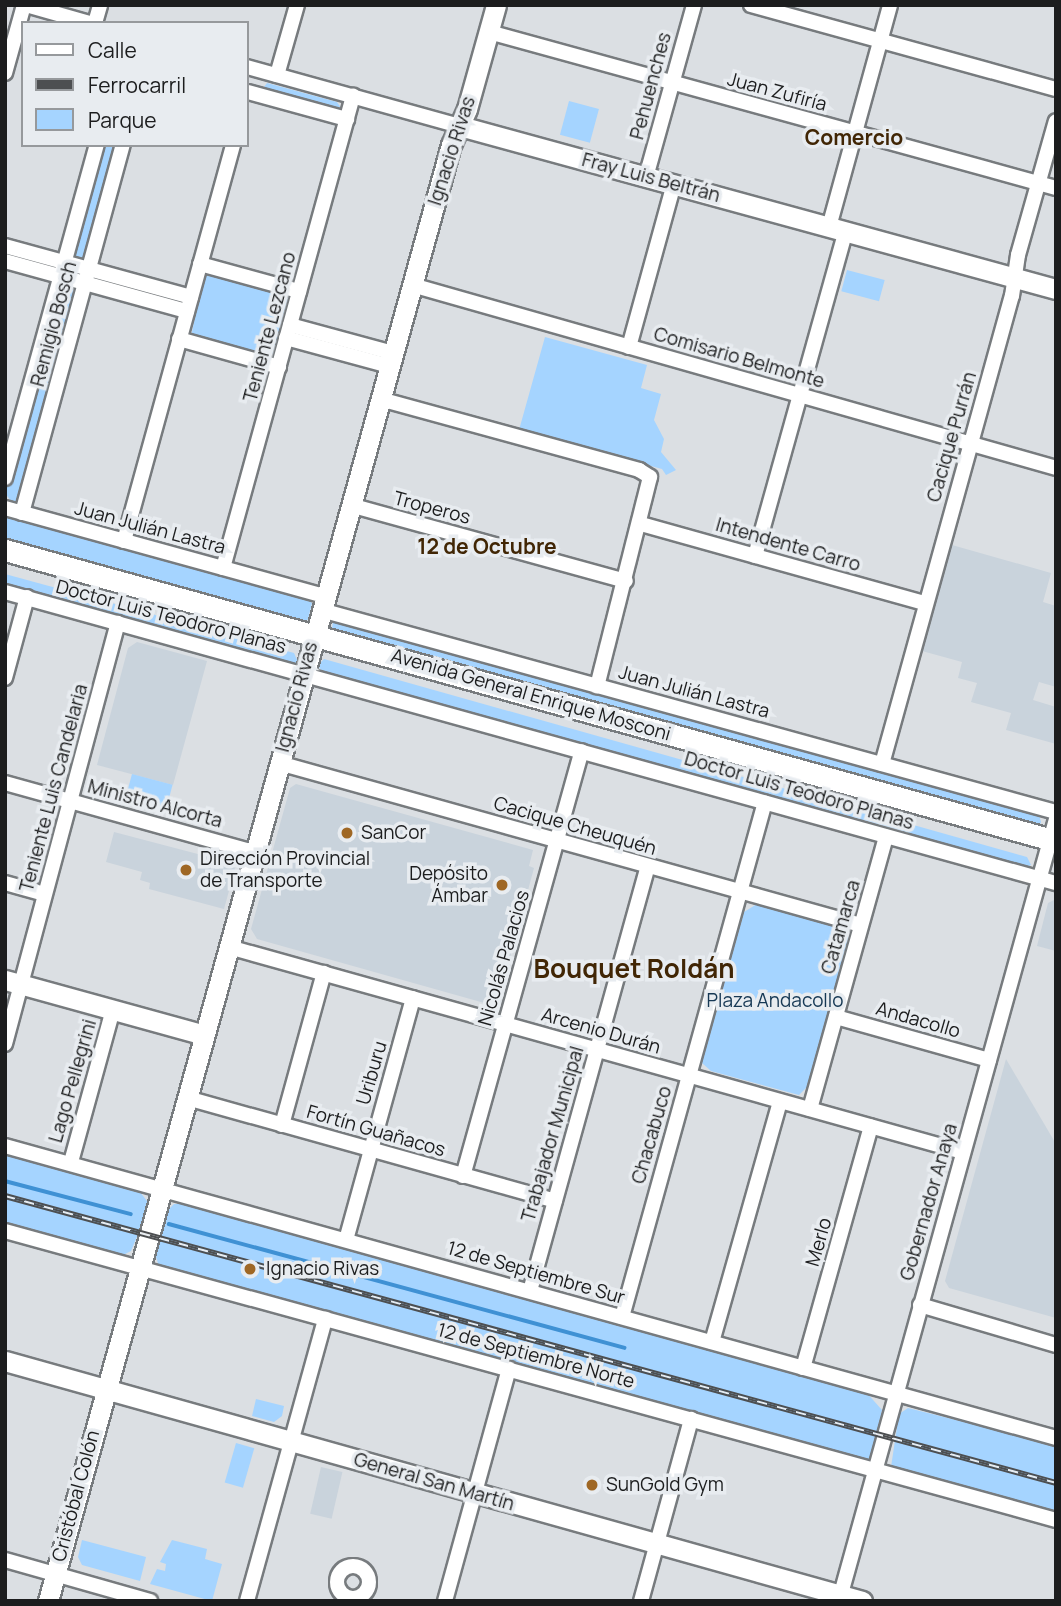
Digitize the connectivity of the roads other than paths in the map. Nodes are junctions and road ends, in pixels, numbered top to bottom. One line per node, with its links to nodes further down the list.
1 (25, 5): 7 (street); 8 (street)
2 (297, 5): 13 (street)
3 (496, 5): 9 (main road, Ignacio Rivas)
4 (694, 5): 14 (street, Pehuenches)
5 (751, 5): 10 (street)
6 (890, 5): 10 (street)
7 (82, 21)
8 (12, 25): 12 (street)
9 (489, 32): 14 (street, Juan Zufiría); 21 (main road, Ignacio Rivas)
10 (880, 41): 16 (street); 22 (street)
11 (251, 68): 13 (street, Fray Luis Beltrán); 15 (street)
12 (5, 73)
13 (278, 75): 18 (street, Fray Luis Beltrán)
14 (672, 82): 22 (street, Juan Zufiría); 26 (street, Pehuenches)
15 (248, 88)
16 (1056, 89)
17 (248, 94): 19 (street)
18 (353, 96): 19 (street, Teniente Lezcano); 21 (street, Fray Luis Beltrán)
19 (347, 119): 39 (street, Teniente Lezcano)
20 (1056, 121): 28 (street, Cacique Purrán)
21 (460, 126): 26 (main road, Fray Luis Beltrán); 37 (main road, Ignacio Rivas)
22 (855, 133): 28 (street, Juan Zufiría); 30 (street)
23 (96, 147): 34 (street, Remigio Bosch)
24 (122, 147): 35 (street, Remigio Bosch)
25 (232, 147): 33 (street)
26 (646, 177): 27 (main road, Fray Luis Beltrán)
27 (674, 184): 30 (main road, Fray Luis Beltrán); 43 (street)
28 (1038, 184): 29 (street, Juan Zufiría); 36 (street, Cacique Purrán)
29 (1056, 188)
30 (838, 229): 36 (main road, Fray Luis Beltrán); 46 (street)
31 (5, 246): 34 (street)
32 (5, 261): 34 (street)
33 (200, 264): 39 (street); 40 (street)
34 (63, 269): 35 (street); 50 (street, Remigio Bosch)
35 (87, 276): 40 (street); 53 (street, Remigio Bosch)
36 (1015, 278): 38 (main road, Fray Luis Beltrán); 48 (street, Cacique Purrán)
37 (412, 285): 43 (street, Comisario Belmonte); 44 (main road, Ignacio Rivas)
38 (1056, 289)
39 (299, 292): 41 (street, Teniente Lezcano)
40 (189, 304): 42 (street)
41 (288, 331): 44 (street); 45 (street, Teniente Lezcano)
42 (179, 339): 45 (street); 55 (street)
43 (629, 347): 46 (street, Comisario Belmonte)
44 (391, 360): 47 (main road, Ignacio Rivas)
45 (279, 367): 59 (street, Teniente Lezcano)
46 (800, 396): 48 (street, Comisario Belmonte); 57 (street)
47 (380, 399): 51 (main road, Ignacio Rivas); 54 (street)
48 (970, 444): 49 (street, Comisario Belmonte); 64 (street, Cacique Purrán)
49 (1056, 468)
50 (5, 478)
51 (350, 505): 60 (street, Troperos); 63 (main road, Ignacio Rivas)
52 (5, 508): 53 (street, Juan Julián Lastra)
53 (22, 513): 55 (street, Juan Julián Lastra)
54 (641, 524): 57 (street, Intendente Carro); 60 (street)
55 (124, 541): 59 (street, Juan Julián Lastra)
56 (5, 550): 66 (highway, Avenida General Enrique Mosconi)
57 (755, 556): 64 (street, Intendente Carro)
58 (5, 564): 66 (highway, Avenida General Enrique Mosconi)
59 (223, 568): 63 (street, Juan Julián Lastra)
60 (626, 580): 69 (street)
61 (5, 592): 62 (street, Doctor Luis Teodoro Planas)
62 (27, 597): 65 (street, Doctor Luis Teodoro Planas); 68 (street)
63 (323, 603): 66 (main road, Ignacio Rivas); 69 (street, Juan Julián Lastra)
64 (924, 603): 72 (street, Cacique Purrán)
65 (118, 622): 67 (street, Doctor Luis Teodoro Planas); 74 (street, Teniente Luis Candelaria)
66 (312, 642): 67 (main road, Ignacio Rivas); 79 (highway, Avenida General Enrique Mosconi)
67 (303, 673): 70 (street, Doctor Luis Teodoro Planas); 71 (main road, Ignacio Rivas)
68 (5, 677)
69 (597, 686): 72 (street, Juan Julián Lastra)
70 (582, 751): 75 (street, Doctor Luis Teodoro Planas); 78 (street, Nicolás Palacios)
71 (279, 763): 78 (street, Cacique Cheuquén); 80 (main road, Ignacio Rivas)
72 (882, 764): 76 (street, Juan Julián Lastra)
73 (5, 783): 74 (street, Ministro Alcorta)
74 (71, 801): 80 (street, Ministro Alcorta); 86 (street, Teniente Luis Candelaria)
75 (765, 802): 77 (street, Doctor Luis Teodoro Planas); 85 (street, Chacabuco)
76 (1056, 812)
77 (886, 836): 82 (street, Doctor Luis Teodoro Planas); 87 (street, Catamarca)
78 (557, 841): 81 (street, Cacique Cheuquén); 94 (street, Nicolás Palacios)
79 (1053, 841): 82 (street, Gobernador Anaya)
80 (254, 852): 88 (main road, Ignacio Rivas)
81 (648, 866): 85 (street, Cacique Cheuquén); 97 (street, Trabajador Municipal)
82 (1041, 879): 84 (street, Doctor Luis Teodoro Planas); 98 (street, Gobernador Anaya)
83 (5, 883): 86 (street)
84 (1056, 883)
85 (740, 892): 87 (street, Cacique Cheuquén); 99 (street, Chacabuco)
86 (45, 894): 90 (street, Teniente Luis Candelaria)
87 (861, 925): 93 (street, Catamarca)
88 (229, 947): 89 (street, Arcenio Durán); 95 (main road, Ignacio Rivas)
89 (324, 973): 91 (street, Arcenio Durán); 103 (street)
90 (13, 983): 92 (main road); 96 (street, Teniente Luis Candelaria)
91 (413, 998): 94 (street, Arcenio Durán); 106 (street, Uriburu)
92 (113, 1010): 95 (main road); 108 (street, Lago Pellegrini)
93 (836, 1017): 98 (street, Andacollo); 102 (street, Catamarca)
94 (505, 1024): 97 (street, Arcenio Durán); 109 (street, Nicolás Palacios)
95 (204, 1035): 100 (main road, Ignacio Rivas)
96 (5, 1044)
97 (597, 1050): 99 (street, Arcenio Durán); 111 (street, Trabajador Municipal)
98 (989, 1060): 107 (street, Gobernador Anaya)
99 (689, 1075): 101 (street, Arcenio Durán); 117 (street, Chacabuco)
100 (187, 1098): 103 (street, Fortín Guañacos); 110 (main road, Ignacio Rivas)
101 (780, 1101): 102 (street, Arcenio Durán); 119 (street)
102 (810, 1109): 104 (street, Arcenio Durán)
103 (282, 1125): 106 (street, Fortín Guañacos)
104 (871, 1126): 107 (street, Arcenio Durán); 122 (street, Merlo)
105 (5, 1146): 108 (street, 12 de Septiembre Sur)
106 (371, 1150): 109 (street, Fortín Guañacos); 113 (street, Uriburu)
107 (963, 1152): 116 (street, Gobernador Anaya)
108 (71, 1162): 110 (street, 12 de Septiembre Sur)
109 (463, 1175): 111 (street, Fortín Guañacos)
110 (162, 1188): 113 (street, 12 de Septiembre Sur); 114 (main road, Ignacio Rivas)
111 (555, 1201): 115 (street, Trabajador Municipal)
112 (5, 1231): 114 (street, 12 de Septiembre Norte)
113 (346, 1240): 115 (street, 12 de Septiembre Sur)
114 (140, 1268): 118 (street, 12 de Septiembre Norte); 124 (main road, Ignacio Rivas)
115 (530, 1291): 117 (street, 12 de Septiembre Sur)
116 (920, 1305): 120 (street); 125 (street, Gobernador Anaya)
117 (622, 1317): 119 (street, 12 de Septiembre Sur)
118 (325, 1319): 123 (street, 12 de Septiembre Norte); 128 (street)
119 (712, 1342): 122 (street, 12 de Septiembre Sur)
120 (1056, 1345)
121 (5, 1362): 124 (main road, General San Martín)
122 (803, 1368): 125 (street, 12 de Septiembre Sur)
123 (509, 1369): 126 (street, 12 de Septiembre Norte); 130 (street)
124 (105, 1391): 128 (main road, General San Martín); 134 (main road, Cristóbal Colón)
125 (895, 1394): 127 (street, 12 de Septiembre Sur); 129 (street, Gobernador Anaya)
126 (691, 1419): 129 (street, 12 de Septiembre Norte); 132 (street)
127 (1056, 1438)
128 (291, 1442): 130 (main road, General San Martín); 138 (street)
129 (877, 1471): 131 (street, 12 de Septiembre Norte); 135 (street, Gobernador Anaya)
130 (475, 1493): 132 (main road, General San Martín); 139 (street)
131 (1056, 1520)
132 (657, 1544): 135 (main road, General San Martín); 140 (street)
133 (5, 1560): 134 (street)
134 (55, 1574): 136 (main road, Cristóbal Colón); 137 (street)
135 (840, 1598): 141 (main road, General San Martín)
136 (48, 1601)
137 (150, 1601)
138 (247, 1601)
139 (445, 1601)
140 (641, 1601)
141 (862, 1601)

